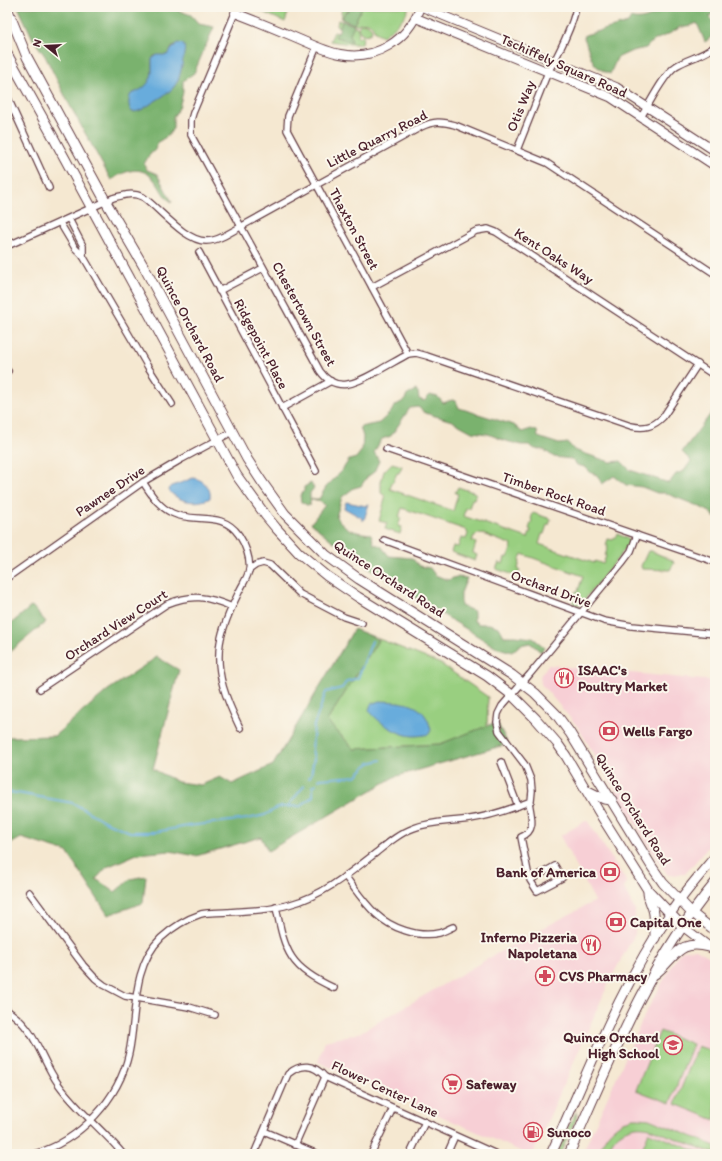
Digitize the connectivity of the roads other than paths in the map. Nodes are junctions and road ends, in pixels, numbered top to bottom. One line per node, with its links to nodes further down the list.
1 (421, 7): 5 (street, Tschiffely Square Road); 11 (street, Tschiffely Square Road)
2 (576, 7): 11 (street, Otis Way)
3 (7, 8): 21 (main road, Quince Orchard Road)
4 (236, 10): 6 (street, Tschiffely Square Road); 25 (street, Chestertown Street)
5 (416, 18): 6 (street, Tschiffely Square Road); 12 (street, Tschiffely Square Road)
6 (317, 46): 19 (street, Thaxton Street)
7 (715, 46): 8 (street)
8 (709, 51): 10 (street); 14 (street)
9 (7, 54): 22 (main road, Quince Orchard Road)
10 (715, 55)
11 (555, 61): 12 (street, Otis Way); 14 (street, Tschiffely Square Road)
12 (548, 72): 15 (street, Tschiffely Square Road); 16 (street, Otis Way)
13 (7, 96): 20 (street)
14 (648, 106): 15 (street); 17 (street, Tschiffely Square Road)
15 (641, 117): 18 (street, Tschiffely Square Road)
16 (517, 150): 19 (street, Little Quarry Road); 30 (street, Little Quarry Road)
17 (715, 151)
18 (715, 166)
19 (316, 184): 25 (street, Little Quarry Road); 31 (street, Thaxton Street)
20 (49, 188)
21 (106, 202): 22 (street, Little Quarry Road); 25 (street, Little Quarry Road); 39 (main road, Quince Orchard Road)
22 (92, 208): 23 (street, Little Quarry Road); 40 (main road, Quince Orchard Road)
23 (69, 219): 24 (street, Little Quarry Road); 28 (street)
24 (60, 223): 26 (street, Little Quarry Road); 28 (street)
25 (240, 227): 29 (street, Chestertown Street)
26 (7, 246)
27 (199, 252): 32 (street, Ridgepoint Place)
28 (83, 256): 37 (street)
29 (263, 268): 32 (street, Ridgepoint Place); 36 (street, Chestertown Street)
30 (715, 274)
31 (372, 287): 33 (street, Thaxton Street); 34 (street, Kent Oaks Way)
32 (220, 291): 38 (street, Ridgepoint Place)
33 (408, 354): 34 (street); 36 (street, Chestertown Street)
34 (698, 364): 35 (street, Kent Oaks Way)
35 (715, 376)
36 (331, 381): 38 (street, Ridgepoint Place)
37 (172, 404)
38 (282, 408): 42 (street, Ridgepoint Place)
39 (232, 432): 40 (street, Pawnee Drive); 53 (main road, Quince Orchard Road)
40 (218, 439): 43 (street, Pawnee Drive); 55 (main road, Quince Orchard Road)
41 (386, 449): 44 (street, Timber Rock Road)
42 (316, 471)
43 (143, 482): 47 (street); 48 (street, Pawnee Drive)
44 (637, 535): 46 (street, Timber Rock Road); 50 (street)
45 (384, 540): 50 (street, Orchard Drive)
46 (715, 562)
47 (249, 570): 49 (street); 51 (street)
48 (7, 578)
49 (232, 607): 54 (street, Orchard View Court); 56 (street)
50 (581, 613): 52 (street, Orchard Drive); 53 (street)
51 (362, 623)
52 (715, 634)
53 (523, 682): 55 (street); 59 (main road, Quince Orchard Road)
54 (40, 689)
55 (512, 695): 58 (main road, Quince Orchard Road); 60 (street)
56 (240, 728)
57 (500, 762): 61 (street)
58 (586, 790): 59 (main road); 66 (main road, Quince Orchard Road)
59 (612, 800): 68 (main road, Quince Orchard Road)
60 (529, 802): 61 (street); 64 (street)
61 (518, 806): 63 (street)
62 (715, 857): 68 (main road)
63 (345, 876): 69 (street); 73 (street)
64 (530, 880): 64 (street)
65 (715, 883): 70 (main road)
66 (648, 890): 71 (main road, Quince Orchard Road); 75 (main road)
67 (29, 892): 79 (street)
68 (680, 901): 70 (main road, Quince Orchard Road); 71 (main road)
69 (276, 907): 78 (street); 79 (street)
70 (692, 912): 72 (main road); 74 (street, Quince Orchard Road)
71 (670, 914): 72 (main road, Quince Orchard Road); 75 (main road)
72 (682, 926): 76 (street, Quince Orchard Road); 77 (main road)
73 (453, 927)
74 (715, 931)
75 (655, 938): 98 (main road)
76 (712, 949): 77 (main road)
77 (650, 977): 99 (main road)
78 (334, 988)
79 (136, 998): 81 (street); 84 (street)
80 (7, 1010): 84 (street)
81 (215, 1015)
82 (325, 1078): 83 (street, Flower Center Lane); 86 (street, Flower Center Lane); 88 (street)
83 (393, 1108): 85 (street, Flower Center Lane); 94 (street)
84 (91, 1120): 91 (street); 92 (street)
85 (424, 1122): 87 (street, Flower Center Lane); 95 (street)
86 (264, 1131): 88 (street); 93 (street, Flower Center Lane)
87 (455, 1136): 89 (street, Flower Center Lane); 96 (street)
88 (295, 1145): 90 (street)
89 (485, 1152): 97 (street, Flower Center Lane)
90 (315, 1153)
91 (34, 1154)
92 (123, 1154)
93 (254, 1154)
94 (371, 1154)
95 (410, 1154)
96 (447, 1154)
97 (496, 1154)
98 (551, 1154)
99 (569, 1154)

